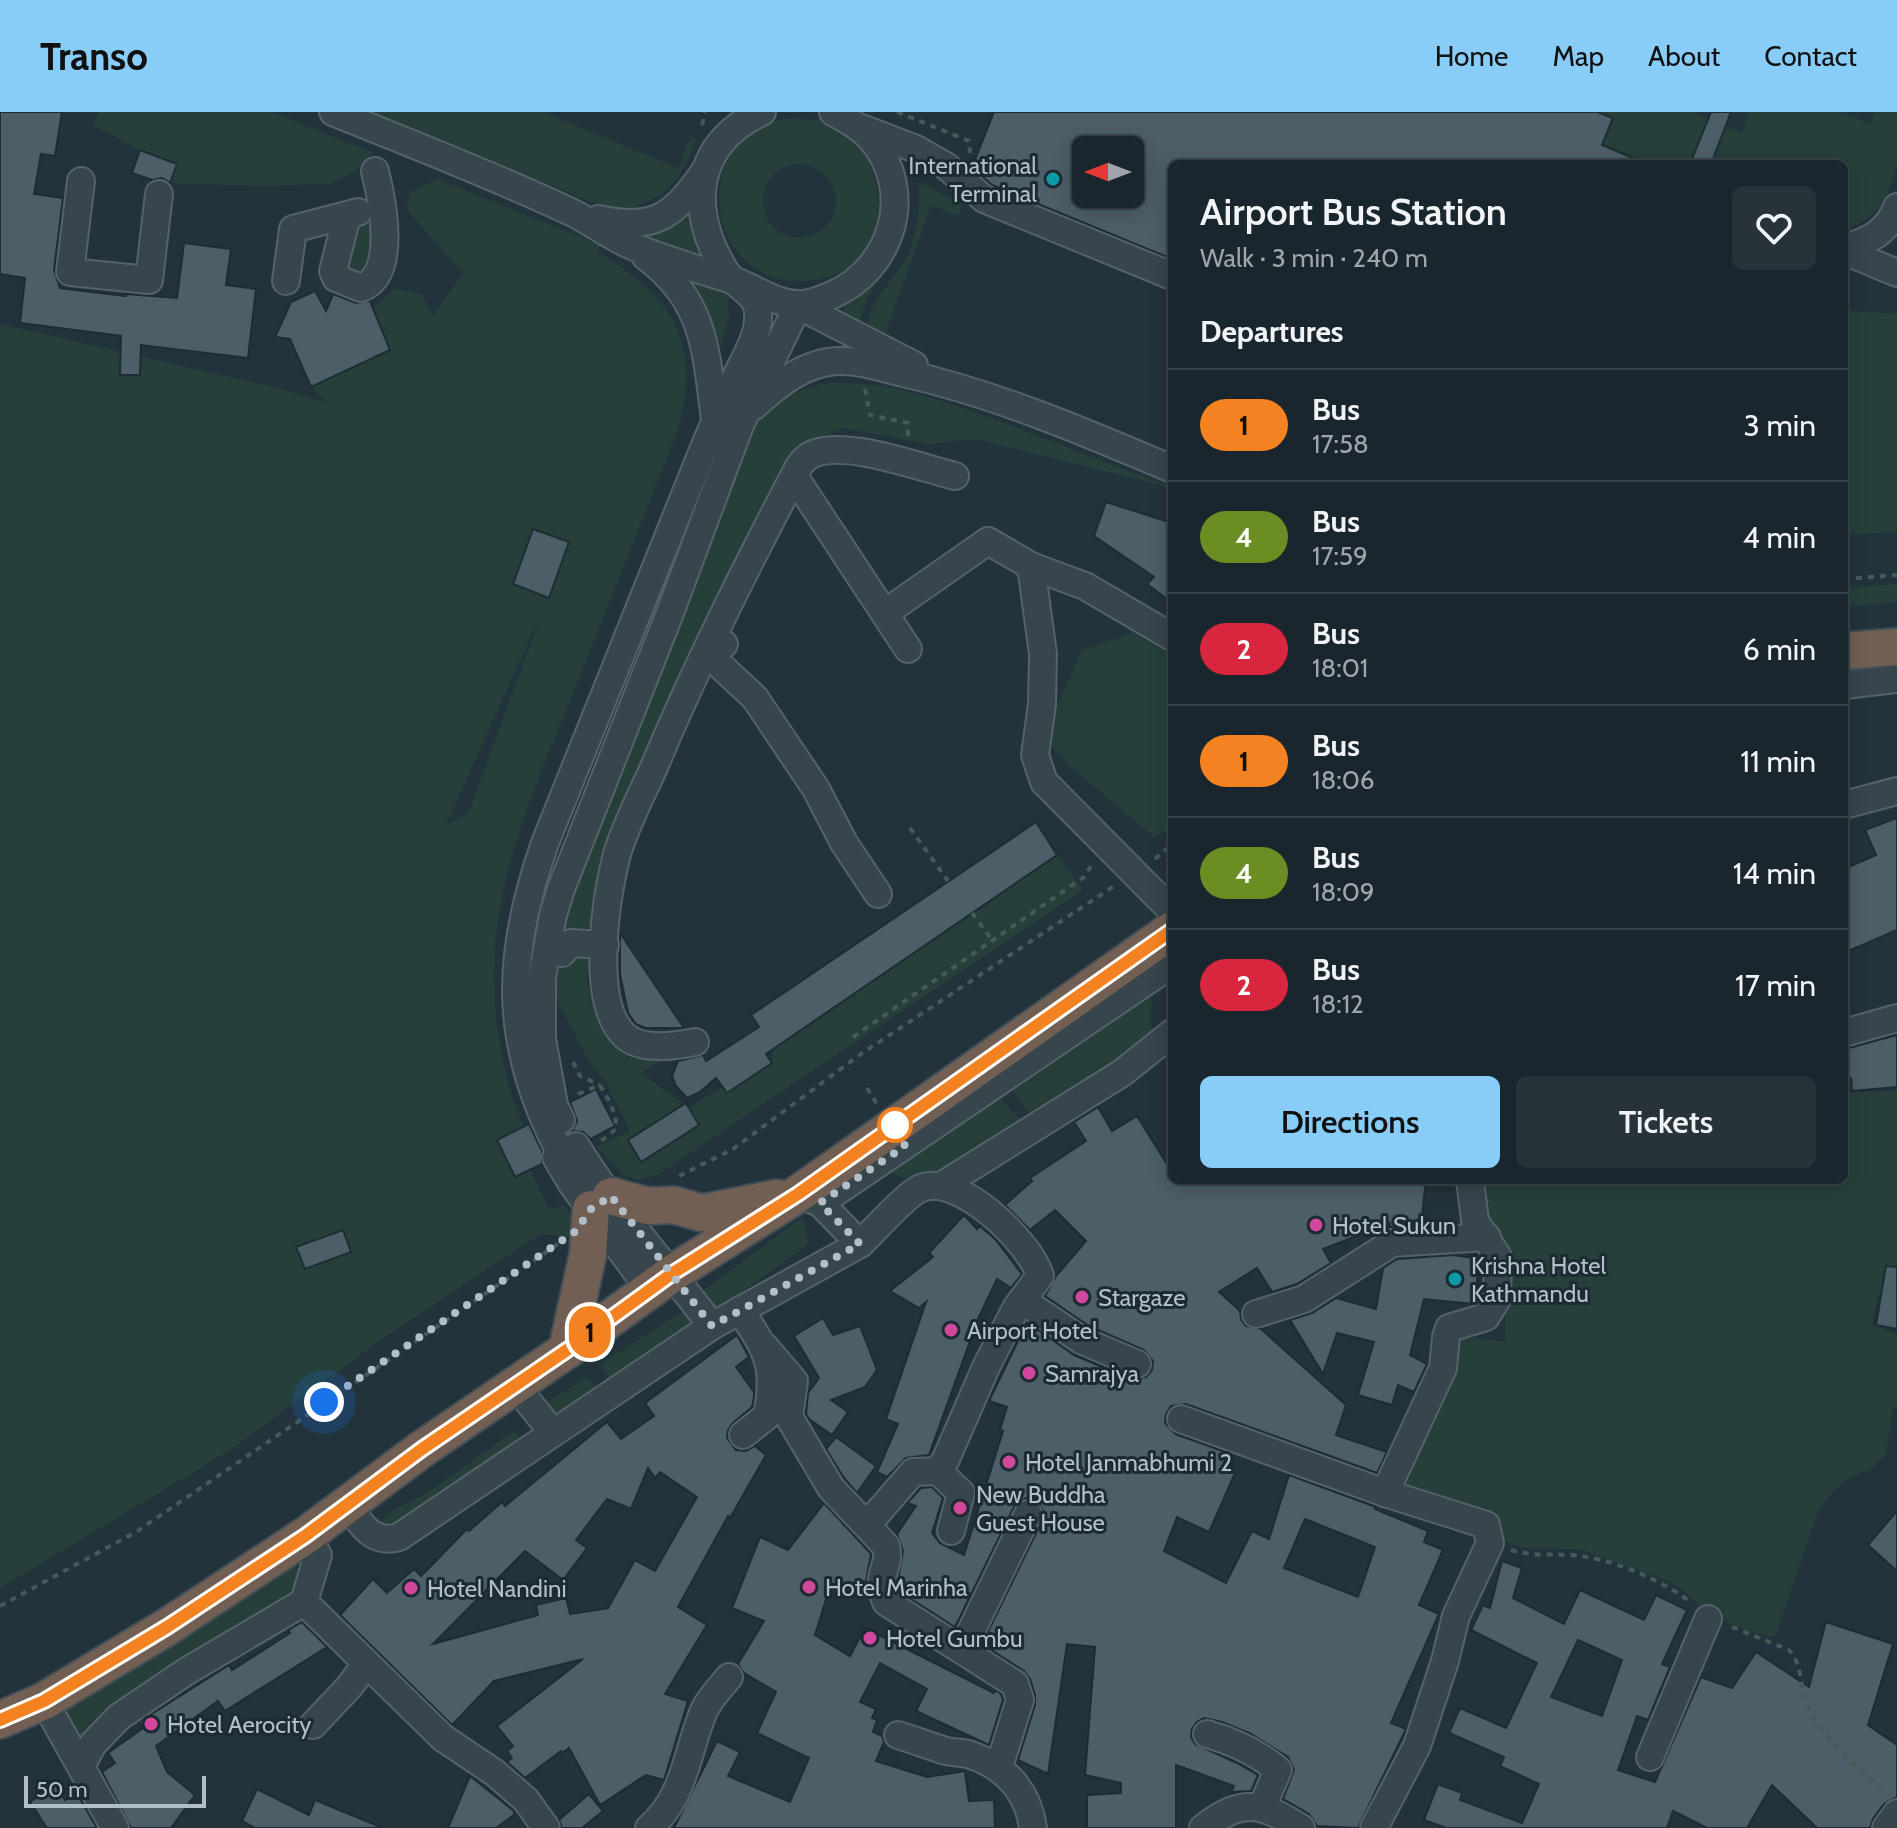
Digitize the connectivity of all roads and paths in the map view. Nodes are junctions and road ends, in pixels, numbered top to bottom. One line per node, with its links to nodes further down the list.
1 (333, 112): 11 (street)
2 (722, 112): 6 (street)
3 (762, 112): 6 (street)
4 (833, 112): 5 (street)
5 (857, 126): 17 (street); 20 (street)
6 (717, 147): 7 (street)
7 (704, 172): 11 (street); 18 (street)
8 (81, 181): 9 (street)
9 (159, 194)
10 (1897, 207): 14 (street)
11 (575, 214): 13 (street)
12 (347, 216): 12 (street); 19 (street)
13 (629, 245): 18 (street); 23 (street)
14 (1848, 248)
15 (1848, 252): 16 (street)
16 (1897, 273)
17 (1168, 274)
18 (731, 279): 20 (street); 23 (street)
19 (286, 281)
20 (801, 304): 21 (street); 23 (street)
21 (952, 384): 23 (street); 25 (street)
22 (865, 387): 24 (path)
23 (727, 422): 63 (street)
24 (908, 423)
25 (1168, 467)
26 (794, 476): 27 (street); 31 (street); 51 (street)
27 (955, 476)
28 (1031, 566): 31 (street); 32 (street); 43 (street)
29 (1897, 575): 30 (path)
30 (1848, 579)
31 (885, 613): 35 (street)
32 (1168, 635)
33 (724, 644): 46 (street)
34 (1897, 647): 36 (highway)
35 (908, 649)
36 (1848, 651)
37 (1897, 679): 38 (street)
38 (1848, 685)
39 (1897, 791): 40 (street)
40 (1848, 804)
41 (910, 828): 45 (path)
42 (1168, 847): 44 (path)
43 (1112, 852): 44 (street); 50 (path)
44 (1133, 874): 47 (street); 59 (path)
45 (948, 881)
46 (878, 894)
47 (1168, 907)
48 (972, 913): 50 (path)
49 (1168, 933): 62 (highway)
50 (993, 941): 57 (path)
51 (605, 945): 52 (street); 58 (street)
52 (562, 953)
53 (1168, 967): 62 (street)
54 (1897, 1018): 55 (street)
55 (1848, 1032)
56 (1168, 1036): 61 (street)
57 (853, 1037)
58 (695, 1042)
59 (677, 1177)
60 (1470, 1184): 64 (street)
61 (941, 1186): 65 (street); 67 (street)
62 (809, 1198): 63 (highway); 65 (street); 66 (highway)
63 (601, 1203): 66 (street); 72 (highway); 86 (path)
64 (1487, 1237): 69 (street); 79 (street)
65 (860, 1244): 68 (street)
66 (661, 1282): 70 (street); 72 (highway)
67 (1022, 1300): 73 (street); 78 (street)
68 (740, 1310): 70 (street); 71 (street)
69 (1256, 1314)
70 (712, 1326): 76 (street)
71 (765, 1347): 77 (street); 82 (street)
72 (567, 1350): 74 (highway)
73 (1137, 1364)
74 (515, 1385): 76 (street); 80 (highway)
75 (1181, 1419): 79 (street)
76 (553, 1433): 80 (street)
77 (743, 1435)
78 (938, 1471): 82 (street); 83 (street)
79 (1385, 1493): 107 (street)
80 (348, 1505): 84 (highway)
81 (1028, 1514): 88 (street)
82 (867, 1525): 88 (street)
83 (951, 1531)
84 (305, 1536): 85 (street); 91 (highway)
85 (304, 1602): 89 (street); 97 (street)
86 (0, 1606)
87 (1708, 1619): 96 (street)
88 (962, 1650): 98 (street)
89 (366, 1664): 93 (street); 102 (street)
90 (729, 1677): 103 (street)
91 (44, 1701): 92 (highway); 97 (street)
92 (0, 1720)
93 (313, 1725)
94 (1207, 1734): 99 (street)
95 (898, 1735): 98 (street)
96 (1650, 1757)
97 (81, 1766): 101 (street)
98 (999, 1767): 104 (street)
99 (1254, 1808): 105 (street); 106 (street)
100 (1897, 1813): 108 (street)
101 (115, 1828)
102 (546, 1828)
103 (649, 1828)
104 (1033, 1828)
105 (1203, 1828)
106 (1301, 1828)
107 (1374, 1828)
108 (1886, 1828)

